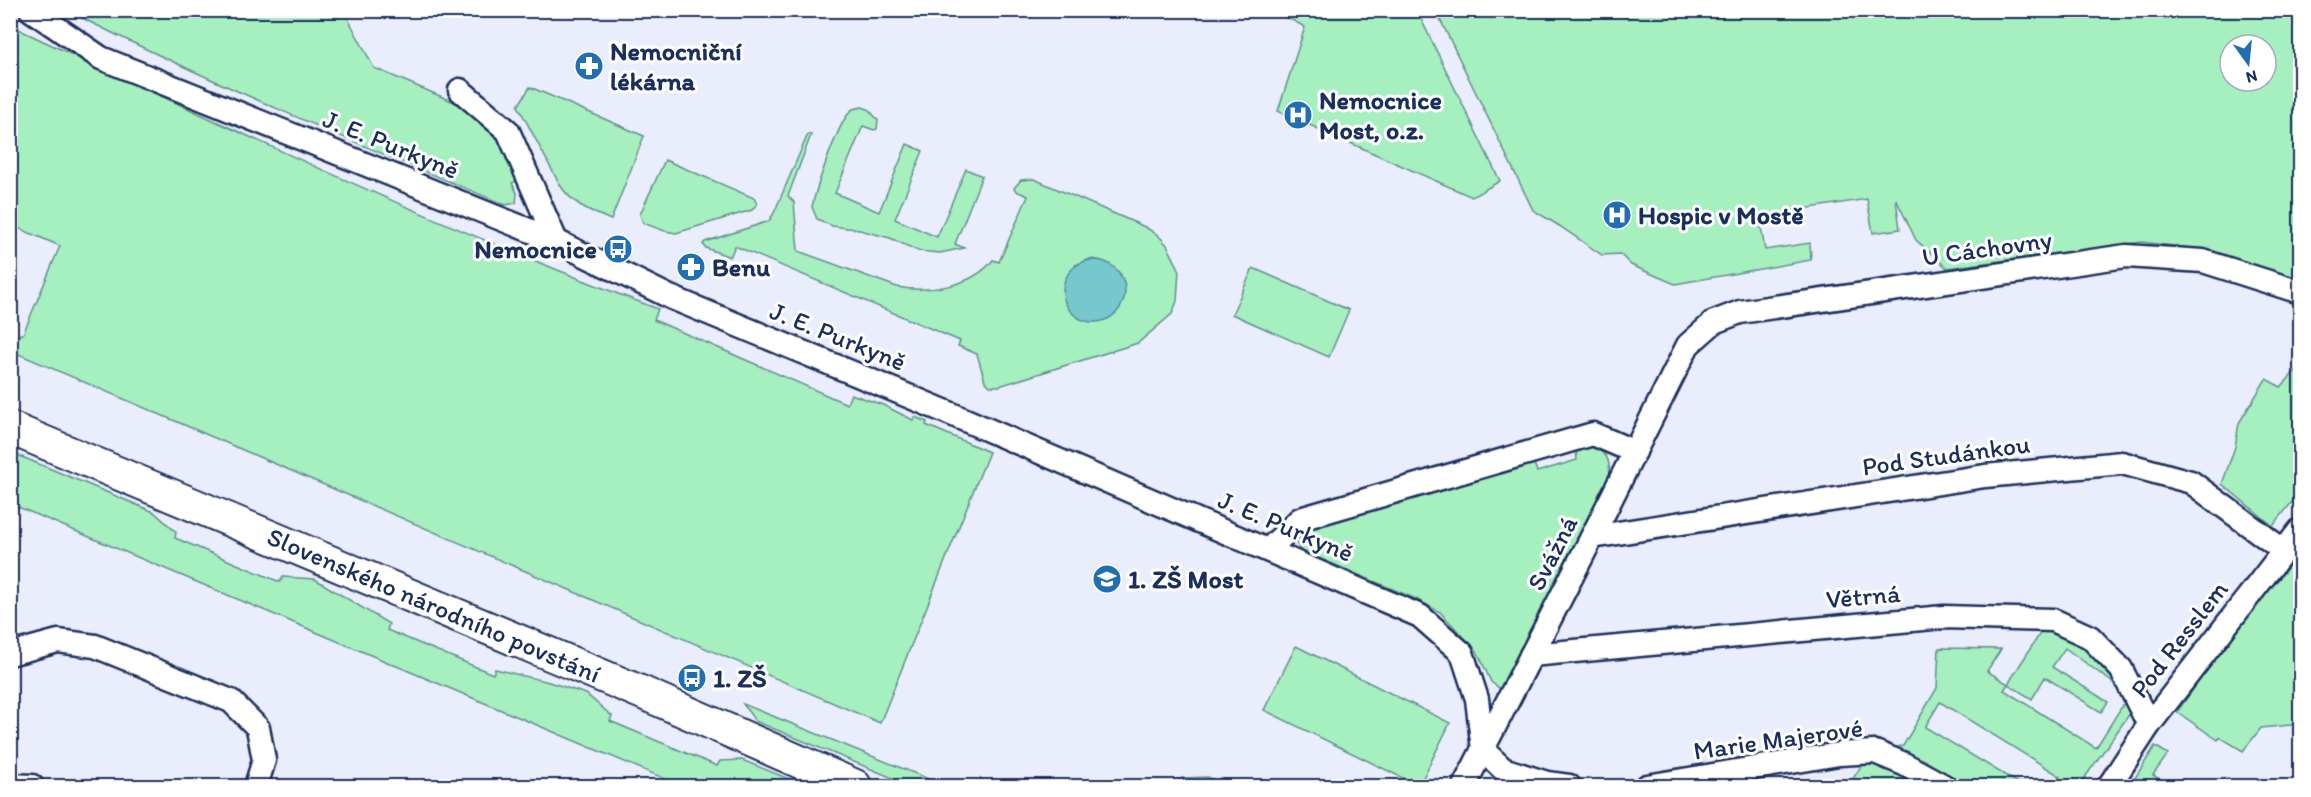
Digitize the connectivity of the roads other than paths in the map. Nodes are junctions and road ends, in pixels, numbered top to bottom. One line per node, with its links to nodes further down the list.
1 (31, 10): 3 (street, J. E. Purkyně)
2 (460, 90): 3 (street)
3 (556, 241): 10 (street, J. E. Purkyně)
4 (2301, 292): 5 (street, U Cáchovny)
5 (1688, 345): 7 (street, Svážná)
6 (10, 428): 19 (street, Slovenského národního povstání)
7 (1635, 452): 9 (street, Svážná); 10 (street)
8 (2301, 530): 11 (street, Pod Resslem)
9 (1592, 537): 11 (street, Pod Studánkou); 13 (street, Svážná)
10 (1268, 549): 15 (street, J. E. Purkyně)
11 (2284, 551): 14 (street, Pod Resslem)
12 (10, 654): 18 (street)
13 (1531, 656): 14 (street, Větrná); 15 (street, Svážná)
14 (2149, 725): 24 (street, Pod Resslem)
15 (1483, 750): 20 (street, Svážná); 21 (street)
16 (10, 785): 17 (street)
17 (32, 786)
18 (256, 786)
19 (855, 786)
20 (1464, 786)
21 (1569, 786)
22 (1647, 786): 23 (street, Marie Majerové)
23 (1944, 786)
24 (2109, 786)

